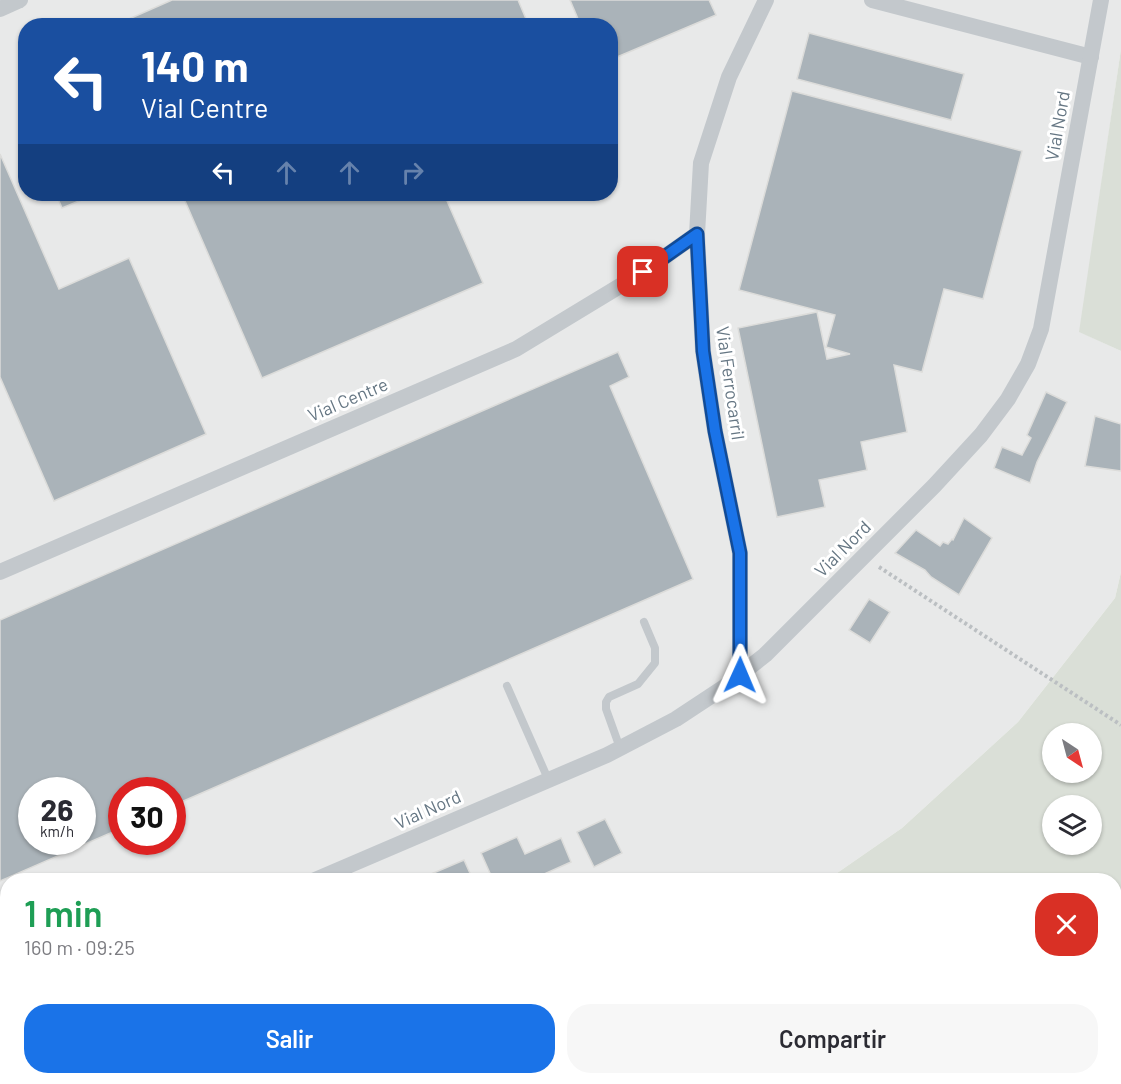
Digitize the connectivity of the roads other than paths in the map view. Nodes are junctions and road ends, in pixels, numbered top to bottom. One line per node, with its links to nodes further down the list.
1 (20, 0): 5 (street)
2 (766, 0): 7 (street, Vial Ferrocarril)
3 (872, 0): 6 (street)
4 (1101, 0): 6 (street, Vial Nord)
5 (0, 9)
6 (1091, 57): 10 (street, Vial Nord)
7 (697, 234): 8 (street, Vial Centre); 10 (street, Vial Ferrocarril)
8 (0, 572)
9 (644, 622): 12 (lane)
10 (740, 675): 12 (street, Vial Nord)
11 (507, 686): 13 (lane)
12 (620, 748): 13 (street, Vial Nord)
13 (548, 779): 14 (street, Vial Nord)
14 (331, 873)

